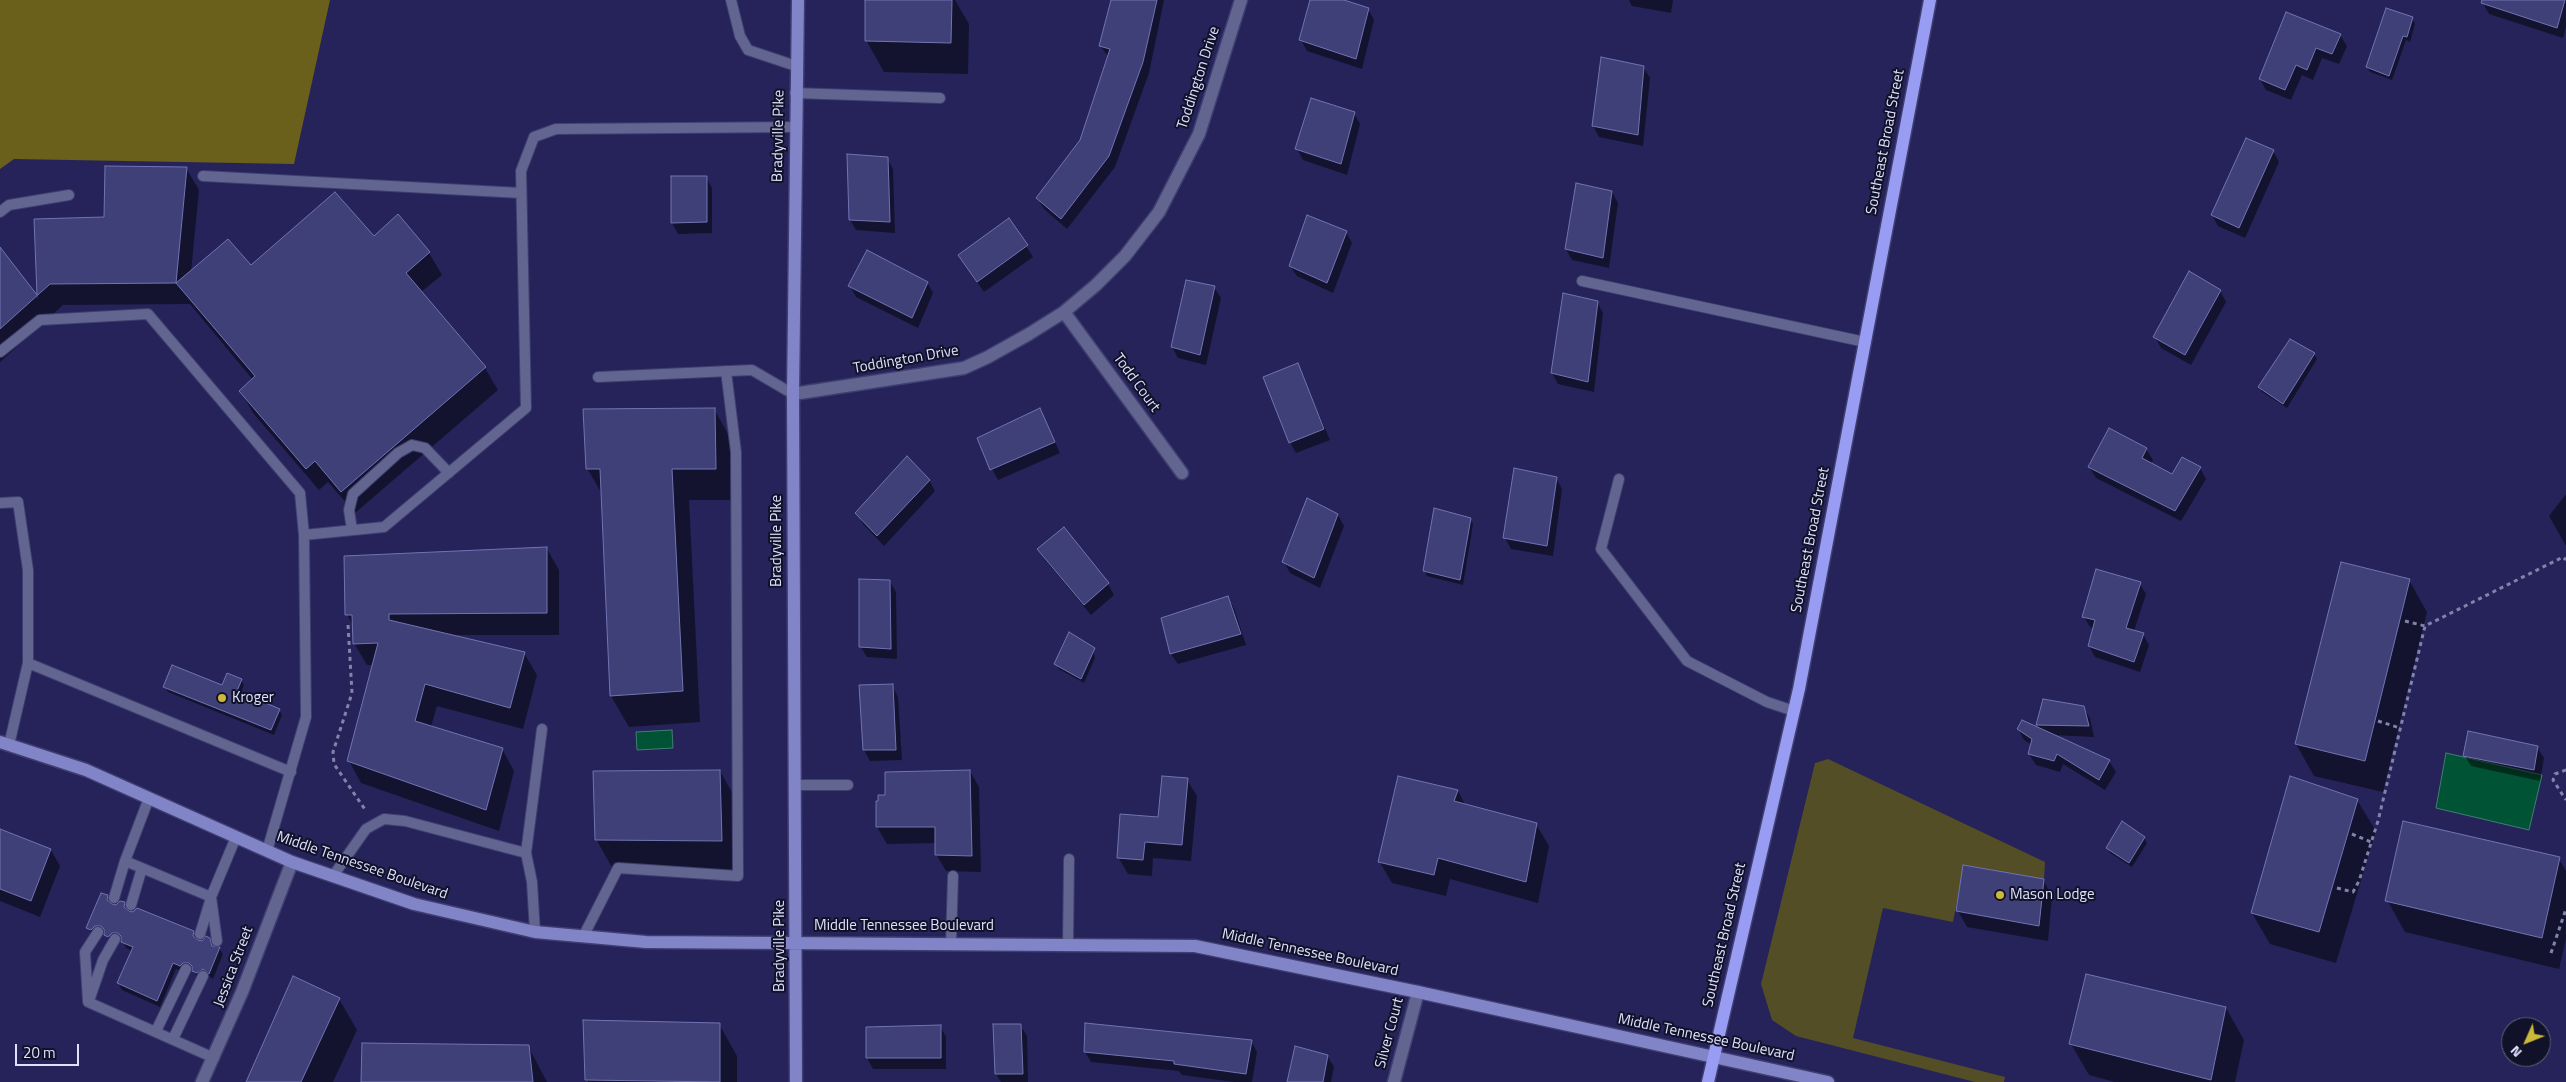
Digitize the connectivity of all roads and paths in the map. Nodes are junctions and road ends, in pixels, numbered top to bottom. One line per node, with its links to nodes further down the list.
1 (731, 0): 5 (lane)
2 (798, 0): 5 (main road, Bradyville Pike)
3 (1241, 0): 14 (street, Toddington Drive)
4 (1930, 0): 15 (main road, Southeast Broad Street)
5 (796, 66): 6 (main road, Bradyville Pike)
6 (796, 93): 7 (lane); 8 (main road, Bradyville Pike)
7 (940, 98)
8 (795, 127): 10 (lane); 19 (main road, Bradyville Pike)
9 (203, 176): 10 (lane)
10 (521, 193): 20 (lane)
11 (69, 195): 12 (lane)
12 (0, 212)
13 (1582, 281): 15 (lane)
14 (1064, 312): 19 (street, Toddington Drive); 21 (street, Todd Court)
15 (1865, 342): 31 (main road, Southeast Broad Street)
16 (0, 352): 25 (lane)
17 (726, 371): 18 (lane); 19 (lane); 62 (lane)
18 (598, 377)
19 (793, 394): 39 (main road, Bradyville Pike)
20 (449, 473): 24 (lane); 24 (lane)
21 (1182, 473)
22 (1619, 479): 31 (lane)
23 (0, 503): 30 (lane)
24 (352, 530): 25 (lane)
25 (304, 535): 37 (lane)
26 (2566, 560): 29 (path)
27 (2405, 621): 29 (path)
28 (348, 625): 42 (path)
29 (2425, 626): 33 (path)
30 (28, 664): 35 (lane); 37 (lane)
31 (1794, 711): 75 (main road, Southeast Broad Street)
32 (2378, 721): 33 (path)
33 (2400, 728): 45 (path)
34 (542, 729): 47 (lane)
35 (5, 744): 40 (main road, Middle Tennessee Boulevard)
36 (2566, 770): 41 (path)
37 (291, 772): 46 (lane)
38 (848, 785): 39 (lane)
39 (795, 786): 65 (main road, Bradyville Pike)
40 (149, 798): 44 (main road, Middle Tennessee Boulevard); 49 (lane)
41 (2566, 800)
42 (376, 824): 47 (lane); 52 (lane)
43 (2352, 834): 45 (path)
44 (236, 837): 46 (main road, Middle Tennessee Boulevard); 55 (lane)
45 (2371, 842): 54 (path)
46 (267, 851): 50 (main road, Middle Tennessee Boulevard)
47 (526, 853): 60 (lane)
48 (1069, 859): 67 (lane)
49 (125, 861): 51 (lane); 56 (lane)
50 (292, 862): 52 (main road, Middle Tennessee Boulevard); 76 (street, Jessica Street)
51 (142, 868): 55 (lane); 57 (lane)
52 (332, 876): 60 (main road, Middle Tennessee Boulevard)
53 (953, 876): 66 (lane)
54 (2337, 888)
55 (211, 897): 61 (lane); 64 (lane)
56 (114, 898)
57 (131, 905)
58 (2566, 909): 68 (path)
59 (98, 932): 72 (lane)
60 (535, 932): 62 (main road, Middle Tennessee Boulevard)
61 (200, 934)
62 (583, 937): 65 (main road, Middle Tennessee Boulevard)
63 (115, 939): 72 (lane)
64 (217, 940)
65 (796, 942): 66 (main road, Middle Tennessee Boulevard); 78 (main road, Bradyville Pike)
66 (951, 943): 67 (main road, Middle Tennessee Boulevard)
67 (1068, 944): 71 (main road, Middle Tennessee Boulevard)
68 (2551, 953)
69 (186, 969): 73 (lane)
70 (203, 976): 74 (lane)
71 (1418, 992): 75 (main road, Middle Tennessee Boulevard); 79 (street, Silver Court)
72 (88, 1002): 73 (lane)
73 (156, 1031): 74 (lane)
74 (173, 1039): 76 (lane)
75 (1714, 1056): 80 (main road, Southeast Broad Street); 81 (main road, Middle Tennessee Boulevard)
76 (214, 1058): 77 (street, Jessica Street)
77 (202, 1082)
78 (796, 1082)
79 (1394, 1082)
80 (1708, 1082)
81 (1828, 1082)

